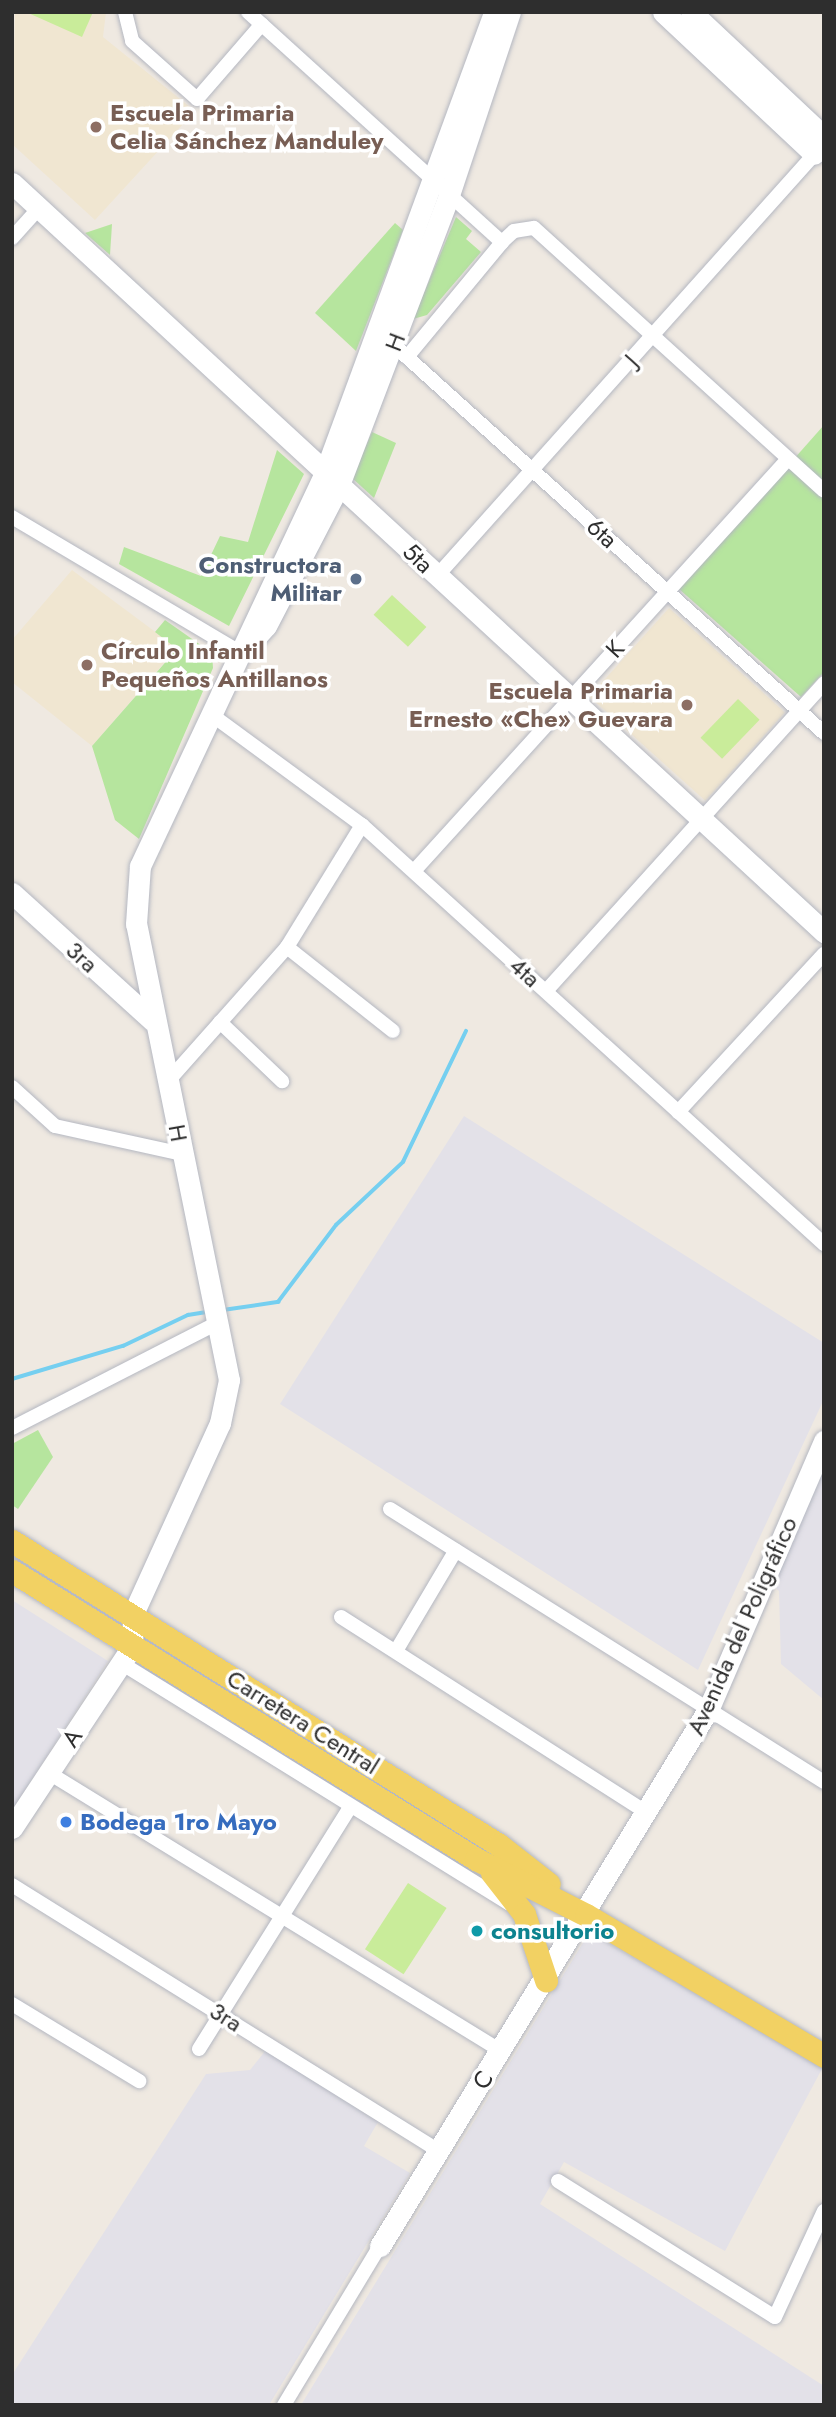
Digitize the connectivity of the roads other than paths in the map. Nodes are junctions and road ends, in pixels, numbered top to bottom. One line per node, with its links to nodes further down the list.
1 (125, 12): 7 (street)
2 (248, 12): 7 (street)
3 (494, 12): 10 (street, H)
4 (510, 12): 10 (street, H)
5 (663, 12): 8 (street)
6 (691, 12): 8 (street)
7 (262, 24): 10 (street)
8 (821, 144): 14 (street, J)
9 (12, 183): 11 (street, 5ta)
10 (442, 189): 13 (street); 15 (street, H)
11 (39, 208): 12 (street); 18 (street, 5ta)
12 (12, 238)
13 (502, 242): 14 (street); 15 (street)
14 (653, 336): 16 (street); 17 (street, J)
15 (394, 345): 17 (street, 6ta); 18 (street, H)
16 (788, 458): 19 (street); 22 (street, K)
17 (532, 470): 21 (street, J); 22 (street, 6ta)
18 (332, 478): 21 (street, 5ta); 23 (street, H)
19 (824, 491)
20 (12, 517): 23 (street)
21 (437, 576): 25 (street, 5ta)
22 (667, 592): 25 (street, K); 26 (street, 6ta)
23 (241, 653): 27 (street, H)
24 (824, 683): 26 (street)
25 (570, 699): 29 (street, 5ta); 31 (street, K)
26 (799, 710): 28 (street, 6ta); 29 (street)
27 (212, 715): 30 (street, 4ta); 37 (street, H)
28 (824, 733)
29 (701, 819): 33 (street, 5ta); 36 (street)
30 (362, 825): 31 (street, 4ta); 34 (street)
31 (414, 871): 36 (street, 4ta)
32 (12, 893): 37 (street, 3ra)
33 (824, 932)
34 (287, 947): 38 (street); 39 (street)
35 (824, 954): 43 (street)
36 (546, 991): 43 (street, 4ta)
37 (153, 1021): 40 (street, H)
38 (220, 1022): 40 (street); 41 (street)
39 (393, 1031)
40 (169, 1080): 44 (street, H)
41 (282, 1081)
42 (12, 1087): 44 (street)
43 (678, 1112): 45 (street, 4ta)
44 (181, 1154): 46 (street, H)
45 (824, 1244)
46 (219, 1322): 47 (street); 53 (street, H)
47 (12, 1428)
48 (824, 1441): 57 (street, Avenida del Poligráfico)
49 (390, 1509): 51 (street)
50 (12, 1541): 53 (main road, Carretera Central)
51 (456, 1550): 55 (street); 57 (street)
52 (12, 1572): 56 (main road, Carretera Central)
53 (133, 1614): 56 (street); 66 (main road, Carretera Central)
54 (341, 1617): 55 (street)
55 (396, 1651): 61 (street)
56 (126, 1655): 58 (street, A); 60 (street); 63 (main road, Carretera Central)
57 (709, 1708): 59 (street); 61 (street, Avenida del Poligráfico)
58 (49, 1773): 62 (street, A); 67 (street)
59 (824, 1782)
60 (350, 1807): 65 (street); 67 (street)
61 (647, 1813): 66 (street, Avenida del Poligráfico)
62 (12, 1828)
63 (477, 1859): 65 (main road); 66 (main road, Carretera Central)
64 (12, 1885): 70 (street, 3ra)
65 (524, 1914): 68 (main road)
66 (586, 1915): 68 (street, C); 73 (main road, Carretera Central)
67 (281, 1916): 70 (street); 72 (street)
68 (546, 1980): 72 (street, C)
69 (12, 2004): 74 (street)
70 (221, 2014): 71 (street); 75 (street, 3ra)
71 (199, 2049)
72 (501, 2051): 75 (street, C)
73 (824, 2056)
74 (139, 2081)
75 (439, 2151): 78 (street, C)
76 (558, 2181): 77 (street)
77 (824, 2211)
78 (380, 2246): 79 (street)
79 (284, 2405)

